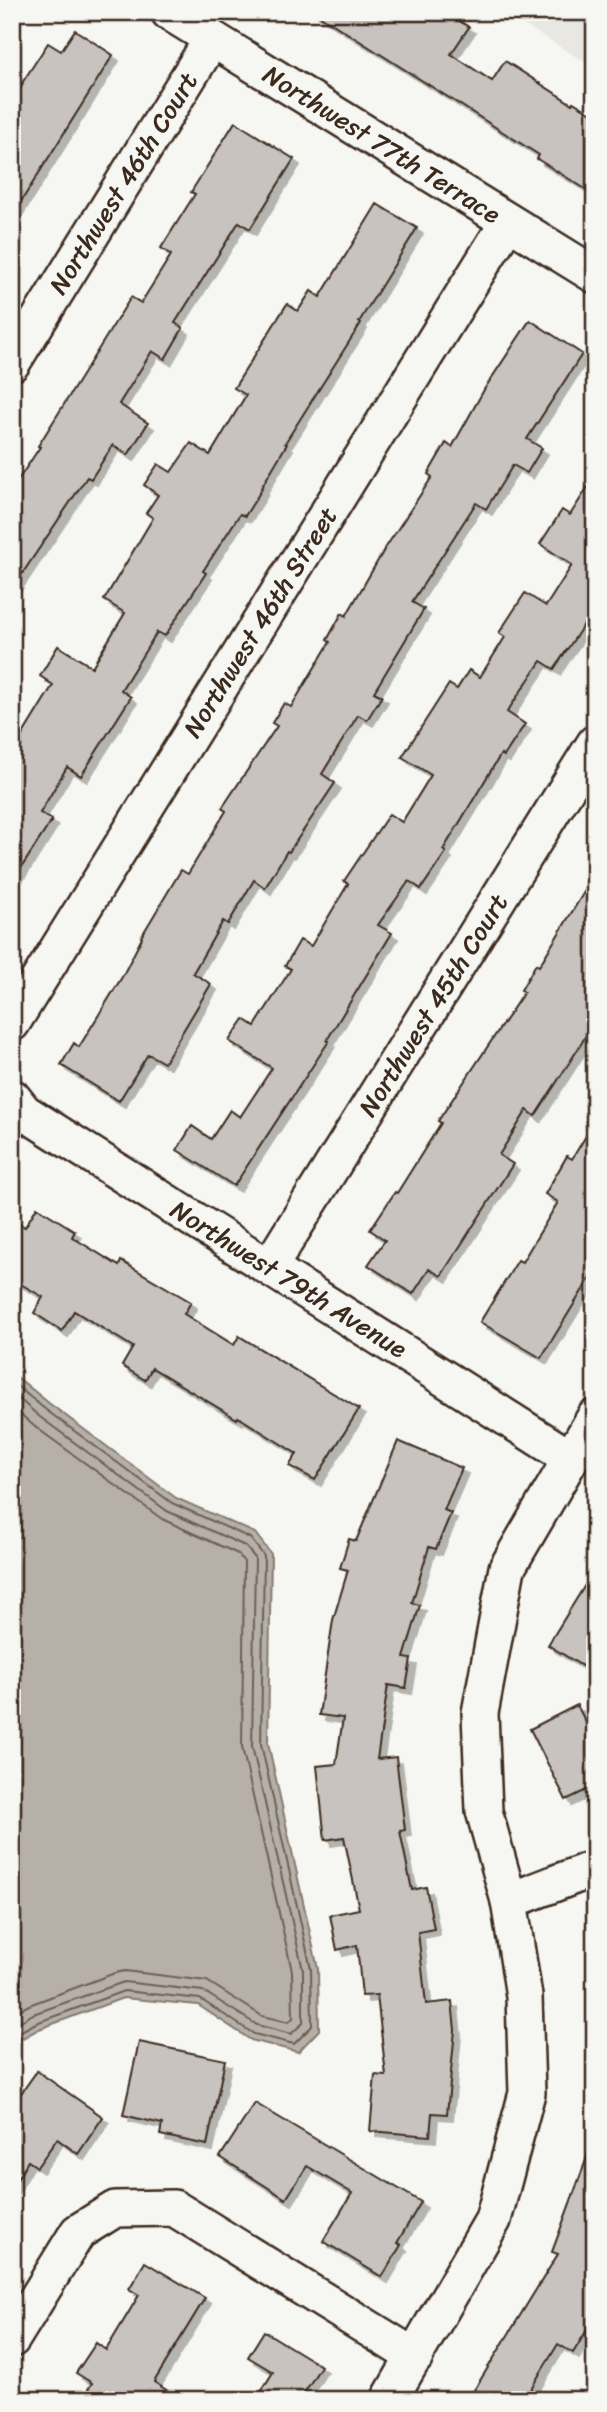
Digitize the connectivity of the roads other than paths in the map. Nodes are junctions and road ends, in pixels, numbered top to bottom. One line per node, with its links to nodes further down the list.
1 (169, 12): 2 (street, Northwest 77th Terrace)
2 (212, 39): 3 (street, Northwest 77th Terrace); 5 (street, Northwest 46th Court)
3 (508, 222): 4 (street, Northwest 77th Terrace); 7 (street, Northwest 46th Street)
4 (595, 275)
5 (12, 363)
6 (595, 743): 9 (street, Northwest 45th Court)
7 (12, 1023)
8 (12, 1097): 9 (street, Northwest 79th Avenue)
9 (270, 1266): 11 (street, Northwest 79th Avenue)
10 (595, 1418): 11 (street)
11 (570, 1458): 13 (street)
12 (595, 1868): 13 (street)
13 (509, 1901): 15 (street)
14 (12, 2339): 15 (street)
15 (415, 2357): 16 (street)
16 (389, 2400)

